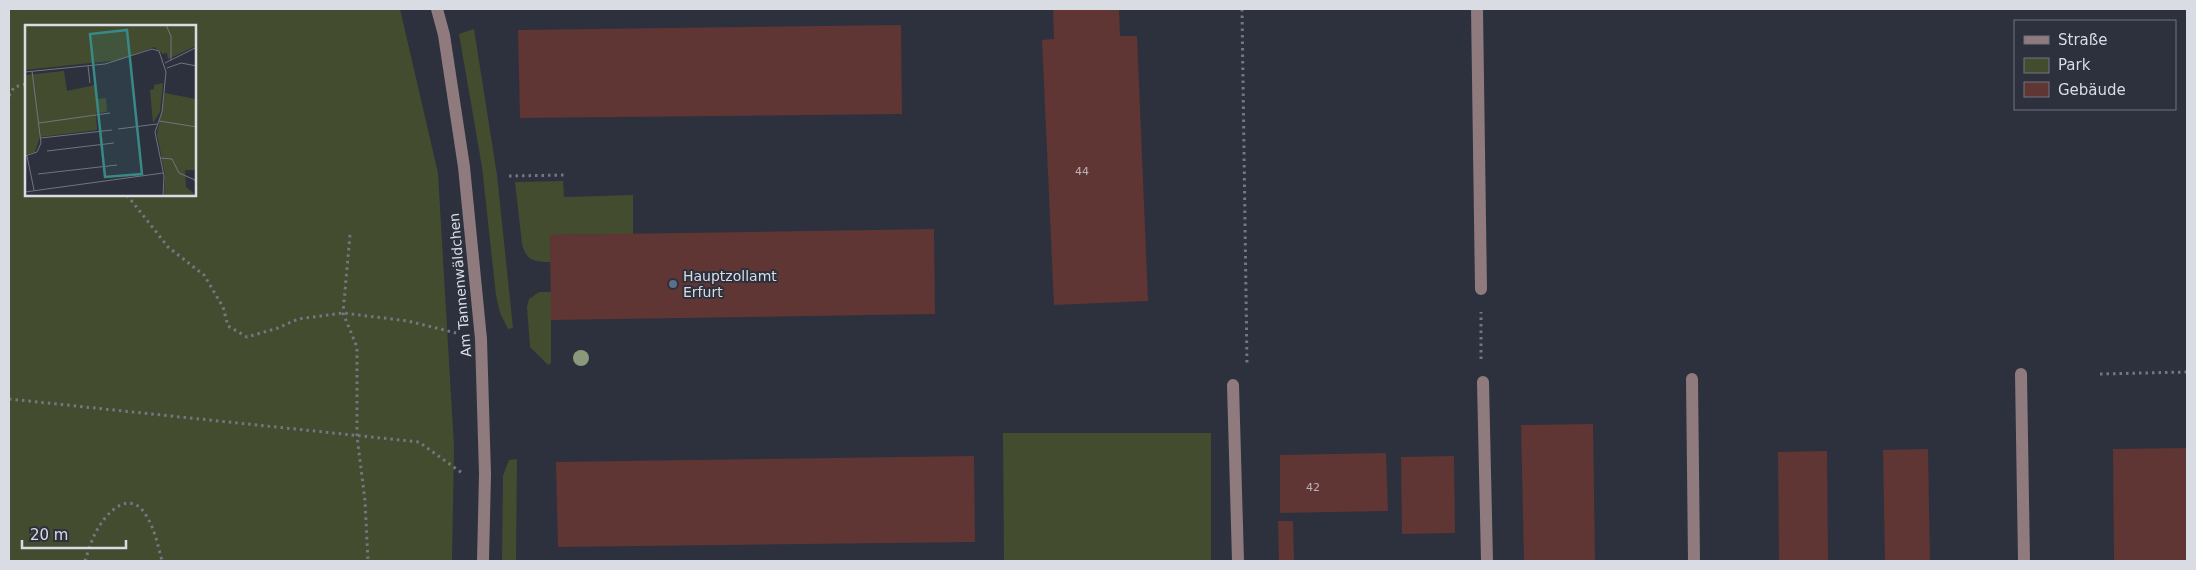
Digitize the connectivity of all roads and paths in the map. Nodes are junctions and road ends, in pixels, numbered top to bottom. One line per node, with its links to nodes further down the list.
1 (437, 9): 12 (street, Am Tannenwäldchen)
2 (1242, 9): 14 (path)
3 (1477, 9): 10 (street)
4 (25, 84): 5 (path)
5 (9, 96)
6 (567, 175): 7 (path)
7 (509, 176)
8 (128, 196): 11 (path)
9 (350, 234): 11 (path)
10 (1481, 289): 13 (path)
11 (343, 313): 12 (path); 22 (path)
12 (481, 339): 27 (street, Am Tannenwäldchen)
13 (1480, 360)
14 (1247, 367)
15 (2187, 372): 17 (path)
16 (2021, 374): 31 (street)
17 (2100, 374)
18 (1692, 379): 30 (street)
19 (1483, 382): 29 (street)
20 (1233, 385): 28 (street)
21 (9, 399): 22 (path)
22 (357, 436): 23 (path); 26 (path)
23 (459, 473)
24 (85, 561): 25 (path)
25 (162, 561)
26 (368, 561)
27 (483, 561)
28 (1238, 561)
29 (1487, 561)
30 (1694, 561)
31 (2024, 561)

